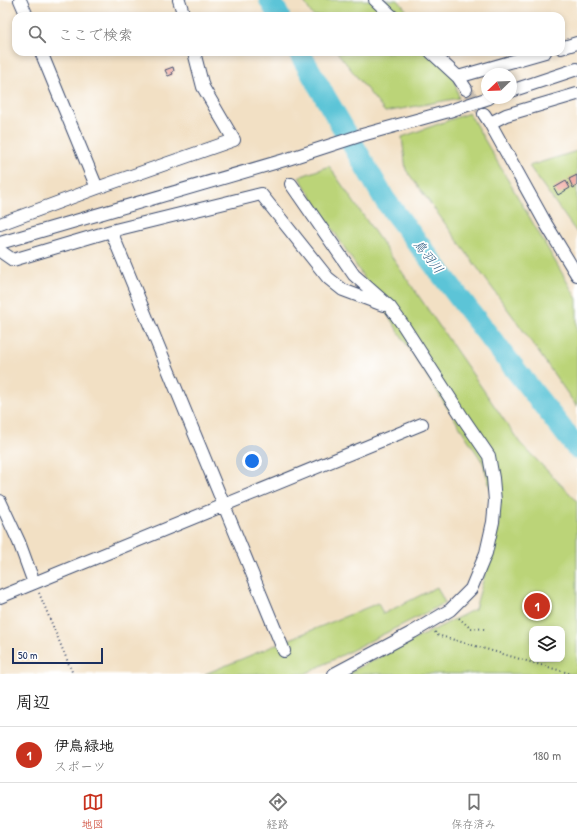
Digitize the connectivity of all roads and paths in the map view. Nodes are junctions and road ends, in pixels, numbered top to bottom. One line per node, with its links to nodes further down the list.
1 (20, 0): 4 (street)
2 (179, 0): 5 (street)
3 (375, 0): 6 (street)
4 (25, 12)
5 (183, 12)
6 (388, 12)
7 (577, 43): 8 (street)
8 (565, 47)
9 (43, 56): 20 (street)
10 (195, 56): 20 (street)
11 (435, 56): 14 (street)
12 (531, 56): 14 (street)
13 (577, 69): 16 (street)
14 (458, 77): 15 (street)
15 (466, 89)
16 (517, 89)
17 (577, 94): 25 (street)
18 (481, 101): 23 (street)
19 (290, 184): 26 (street)
20 (97, 188): 21 (street)
21 (0, 224)
22 (111, 231): 24 (street); 26 (street); 29 (street)
23 (0, 243)
24 (0, 251)
25 (577, 275)
26 (390, 307): 32 (street)
27 (422, 424): 29 (street)
28 (0, 502): 30 (street)
29 (225, 506): 30 (street); 35 (street)
30 (34, 583): 31 (street); 36 (path)
31 (0, 598)
32 (450, 610): 33 (street); 34 (path)
33 (429, 622): 37 (street); 38 (path)
34 (485, 630)
35 (284, 651)
36 (73, 674)
37 (334, 674)
38 (572, 674)

